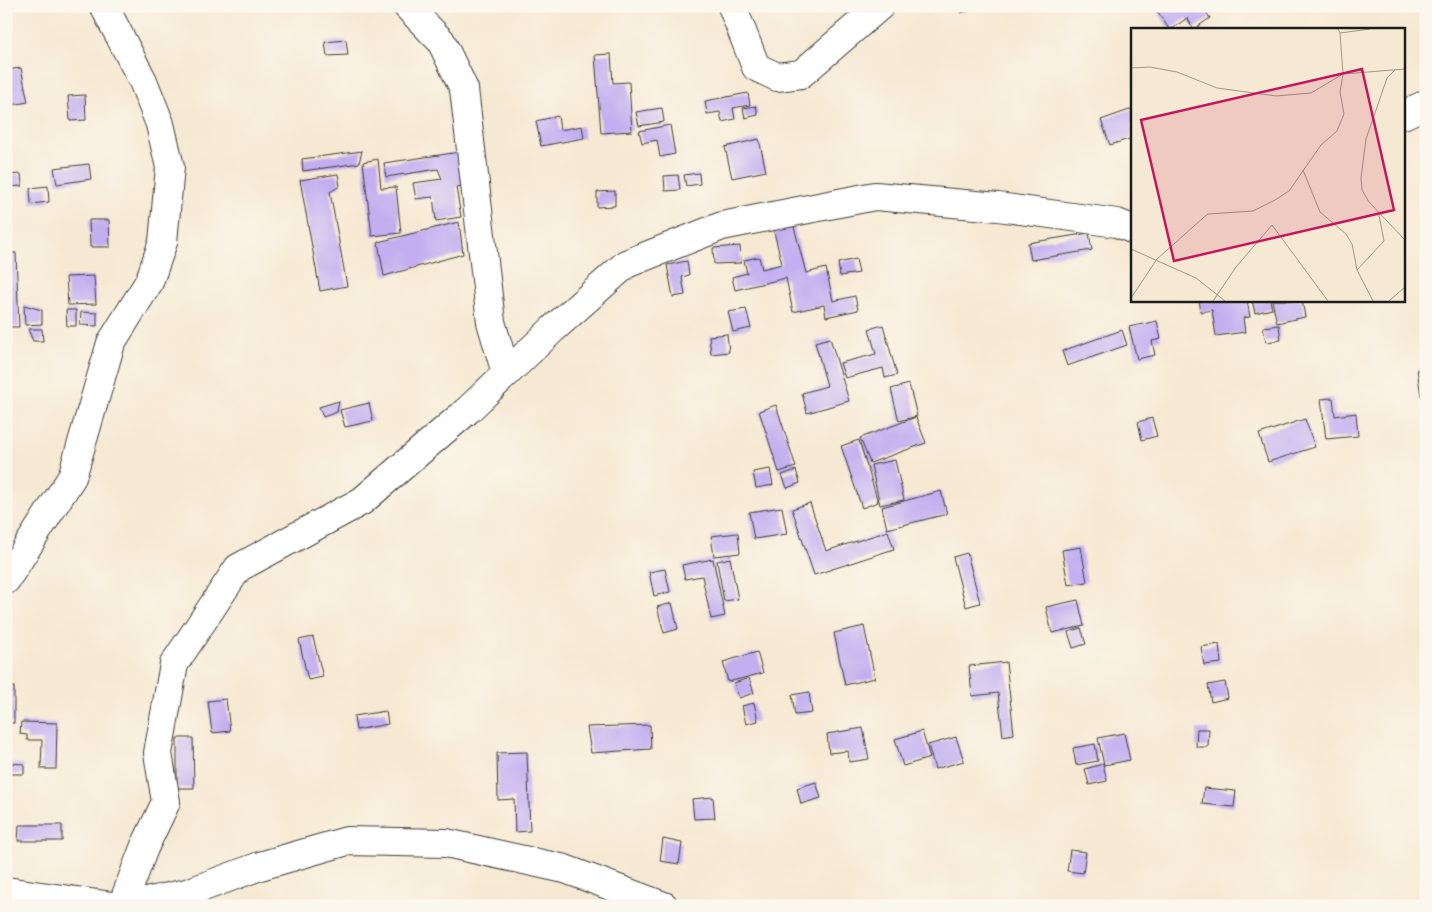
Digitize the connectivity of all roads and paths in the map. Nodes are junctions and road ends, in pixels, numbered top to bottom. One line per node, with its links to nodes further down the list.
1 (104, 6): 9 (street)
2 (407, 6): 8 (street)
3 (732, 6): 4 (street)
4 (880, 6)
5 (1426, 104): 6 (street)
6 (1404, 115)
7 (1131, 229): 8 (street)
8 (506, 373): 12 (street)
9 (6, 580)
10 (6, 891): 11 (street)
11 (112, 906)
12 (122, 906)
13 (128, 906): 14 (street)
14 (664, 906)

